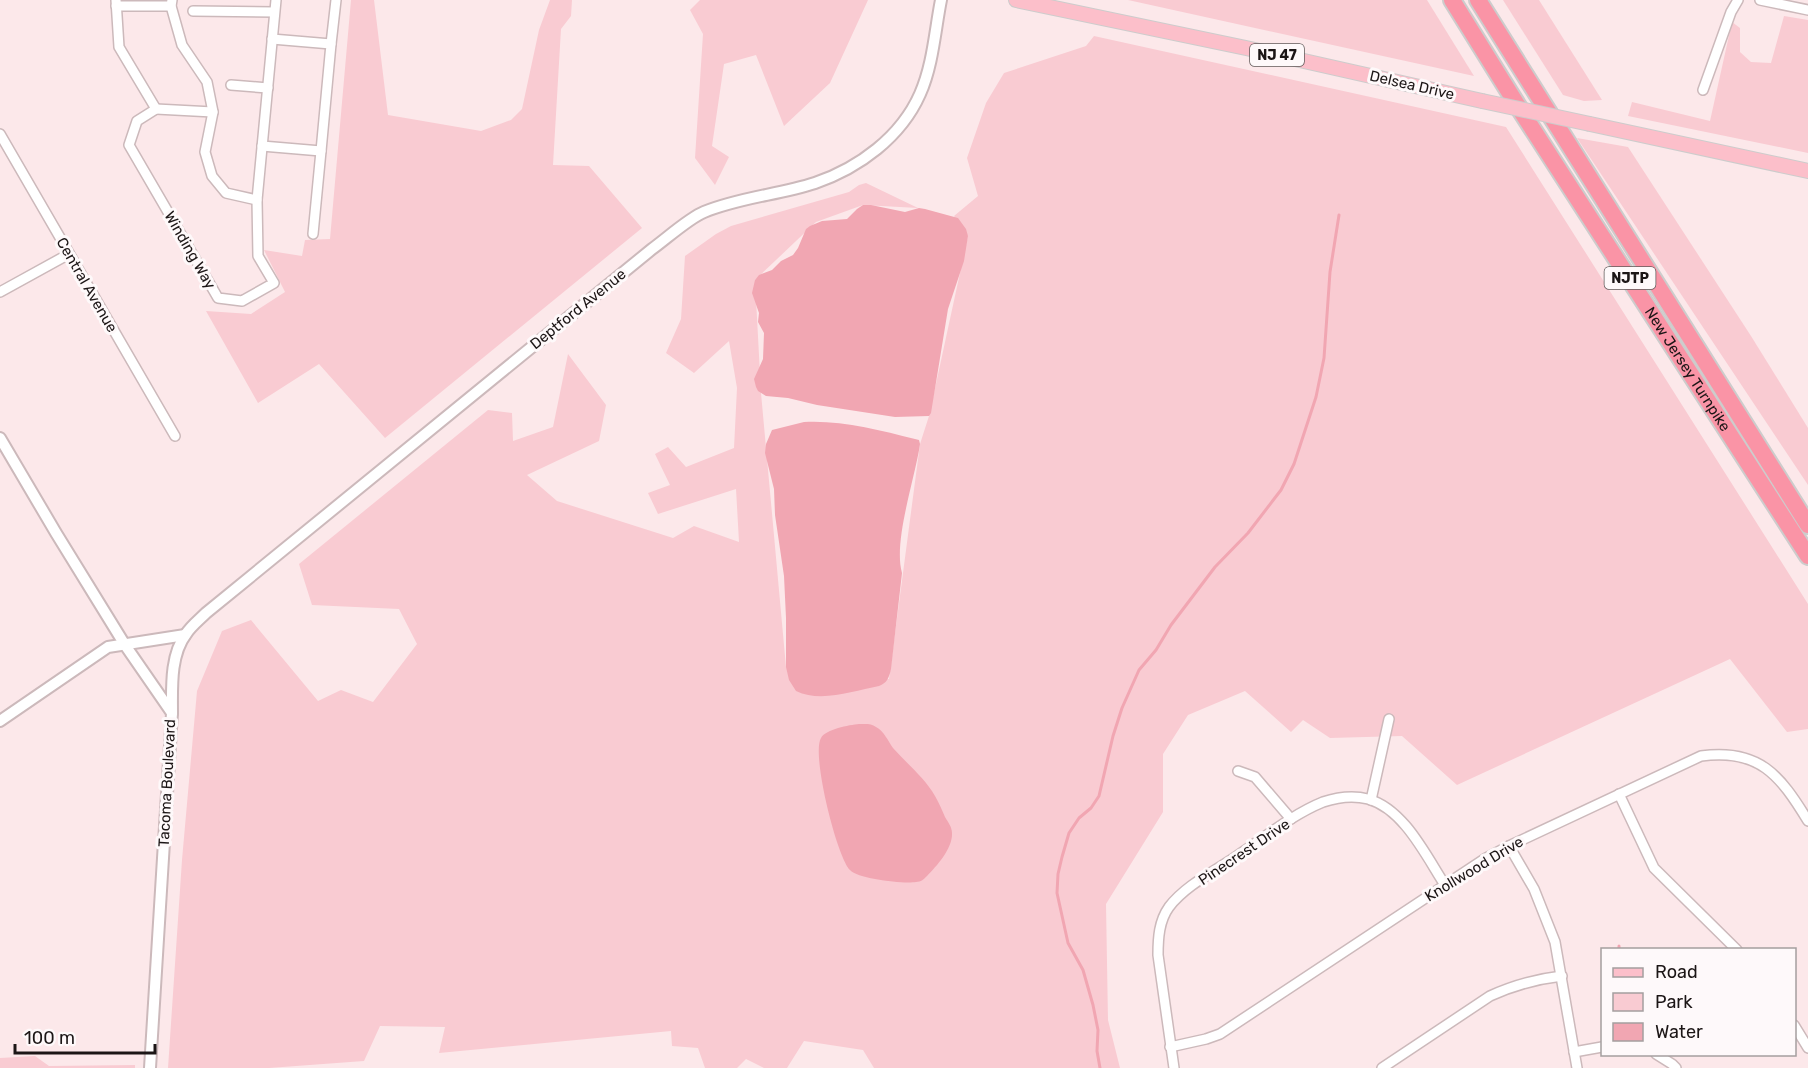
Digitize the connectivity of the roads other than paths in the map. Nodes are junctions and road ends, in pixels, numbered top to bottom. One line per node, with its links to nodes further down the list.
1 (276, 0): 13 (street, Winding Way)
2 (336, 0): 15 (street)
3 (941, 0): 33 (street, Deptford Avenue)
4 (1016, 0): 24 (main road, Delsea Drive / NJ 47, bridge)
5 (1452, 0): 32 (highway, New Jersey Turnpike / NJTP)
6 (1478, 0): 31 (highway, New Jersey Turnpike / NJTP)
7 (1738, 0): 18 (street)
8 (1760, 0): 11 (street)
9 (116, 3): 10 (street); 19 (street)
10 (172, 3): 20 (street)
11 (1808, 10)
12 (194, 11): 13 (street)
13 (274, 12): 14 (street, Winding Way)
14 (272, 39): 15 (street); 17 (street, Winding Way)
15 (331, 44): 23 (street)
16 (231, 86): 17 (street)
17 (267, 88): 22 (street, Winding Way)
18 (1703, 90)
19 (156, 109): 20 (street); 25 (street, Winding Way)
20 (213, 112): 25 (street)
21 (0, 134): 27 (street, Central Avenue)
22 (262, 146): 23 (street); 25 (street, Winding Way)
23 (321, 151): 26 (street)
24 (1808, 171)
25 (257, 200)
26 (313, 234)
27 (69, 254): 28 (street); 29 (street, Central Avenue)
28 (0, 292)
29 (175, 436)
30 (0, 438): 34 (street, Tacoma Boulevard)
31 (1808, 525)
32 (1808, 555)
33 (185, 635): 34 (street); 35 (street, Deptford Avenue)
34 (125, 645): 35 (street, Tacoma Boulevard); 37 (street)
35 (171, 713): 53 (street, Tacoma Boulevard)
36 (1389, 719): 40 (street)
37 (0, 721)
38 (1238, 771): 41 (street)
39 (1618, 794): 42 (street, Knollwood Drive); 43 (street, Knollwood Drive); 45 (street)
40 (1371, 800): 41 (street, Pinecrest Drive); 44 (street, Pinecrest Drive)
41 (1291, 819): 48 (street, Pinecrest Drive)
42 (1808, 821)
43 (1509, 846): 44 (street, Knollwood Drive); 46 (street)
44 (1445, 885): 48 (street, Knollwood Drive)
45 (1735, 948)
46 (1562, 976): 51 (street); 55 (street)
47 (1796, 1027): 50 (street)
48 (1170, 1047): 54 (street, Pinecrest Drive)
49 (1601, 1047): 51 (street)
50 (1808, 1048)
51 (1574, 1052): 56 (street)
52 (1659, 1056): 57 (street)
53 (150, 1068)
54 (1174, 1068)
55 (1382, 1068)
56 (1577, 1068)
57 (1676, 1068)

